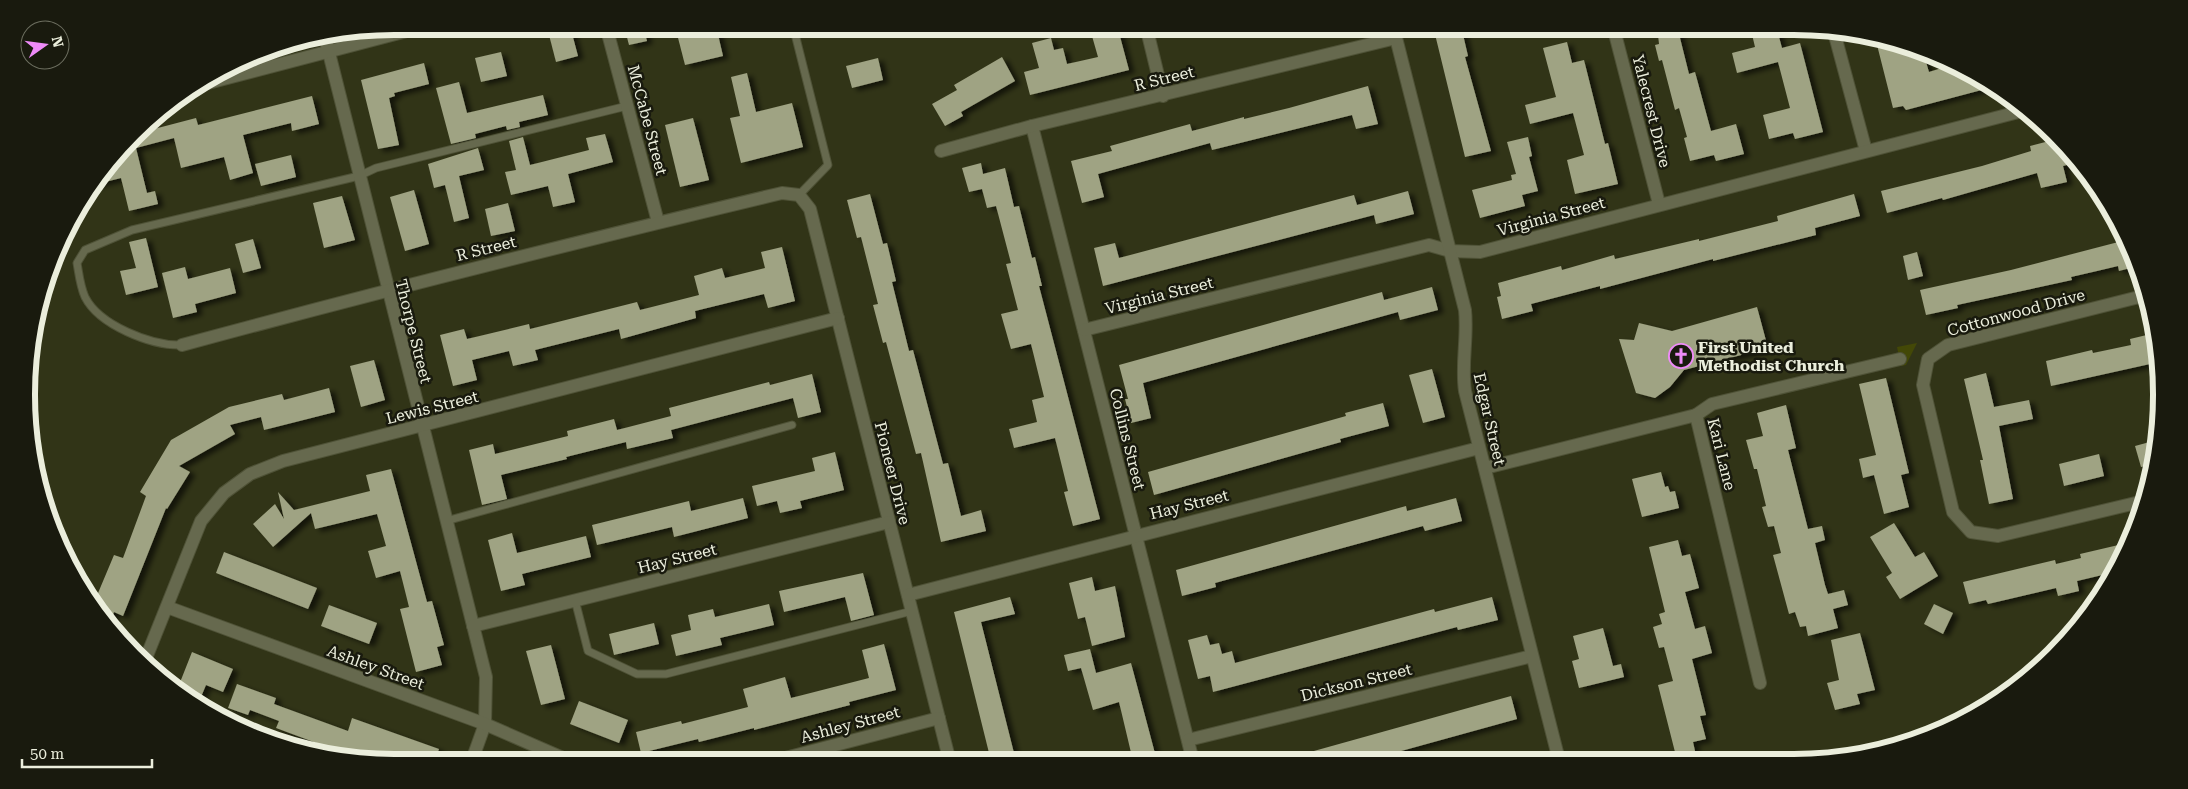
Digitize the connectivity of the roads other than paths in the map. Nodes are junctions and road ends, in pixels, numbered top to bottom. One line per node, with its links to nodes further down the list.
1 (392, 35): 10 (street)
2 (608, 35): 13 (street, McCabe Street)
3 (795, 35): 19 (lane)
4 (1148, 35): 12 (street)
5 (1383, 35): 12 (street, R Street)
6 (1395, 35): 22 (street, Edgar Street)
7 (1615, 35): 20 (street, Yalecrest Drive)
8 (1836, 38): 16 (street)
9 (326, 42): 10 (street, Thorpe Street)
10 (328, 52): 11 (street); 18 (street, Thorpe Street)
11 (224, 78)
12 (1163, 96): 15 (street, R Street)
13 (627, 106): 18 (lane); 21 (street, McCabe Street)
14 (2016, 112): 16 (street, Virginia Street)
15 (1032, 126): 17 (street, R Street); 26 (street, Collins Street)
16 (1866, 150): 20 (street, Virginia Street)
17 (940, 151)
18 (359, 176): 23 (street, Thorpe Street); 27 (lane)
19 (799, 195): 21 (street, R Street); 25 (street, Pioneer Drive)
20 (1659, 204): 22 (street, Virginia Street)
21 (658, 222): 23 (street, R Street)
22 (1450, 251): 26 (street, Virginia Street); 32 (street, Edgar Street)
23 (386, 289): 27 (street, R Street); 31 (street, Thorpe Street)
24 (2140, 297): 34 (street, Cottonwood Drive)
25 (838, 318): 31 (street, Lewis Street); 36 (street, Pioneer Drive)
26 (1084, 330): 37 (street, Collins Street)
27 (182, 345)
28 (1900, 359): 29 (street)
29 (1696, 415): 33 (street, Kari Lane); 45 (street, Kari Lane)
30 (792, 425): 35 (lane)
31 (421, 427): 35 (street, Thorpe Street); 40 (street, Lewis Street)
32 (1479, 448): 33 (street, Edgar Street); 37 (street, Hay Street)
33 (1485, 468): 44 (street, Edgar Street)
34 (2136, 503)
35 (446, 521): 42 (street, Thorpe Street)
36 (889, 522): 38 (street, Pioneer Drive); 39 (street, Hay Street)
37 (1135, 535): 38 (street, Hay Street); 48 (street, Collins Street)
38 (908, 594): 41 (street, Pioneer Drive)
39 (575, 600): 41 (lane); 42 (street, Hay Street)
40 (166, 607): 43 (street, Lewis Street); 47 (street, Ashley Street)
41 (912, 611): 46 (street, Pioneer Drive)
42 (473, 626): 47 (street, Thorpe Street)
43 (147, 656)
44 (1532, 656): 48 (street, Dickson Street); 54 (street, Edgar Street)
45 (1760, 683)
46 (939, 718): 51 (street, Ashley Street); 52 (street, Pioneer Drive)
47 (486, 724): 49 (street); 50 (street, Ashley Street)
48 (1188, 740): 53 (street, Collins Street)
49 (474, 754)
50 (554, 754)
51 (801, 754)
52 (948, 754)
53 (1191, 754)
54 (1557, 754)

